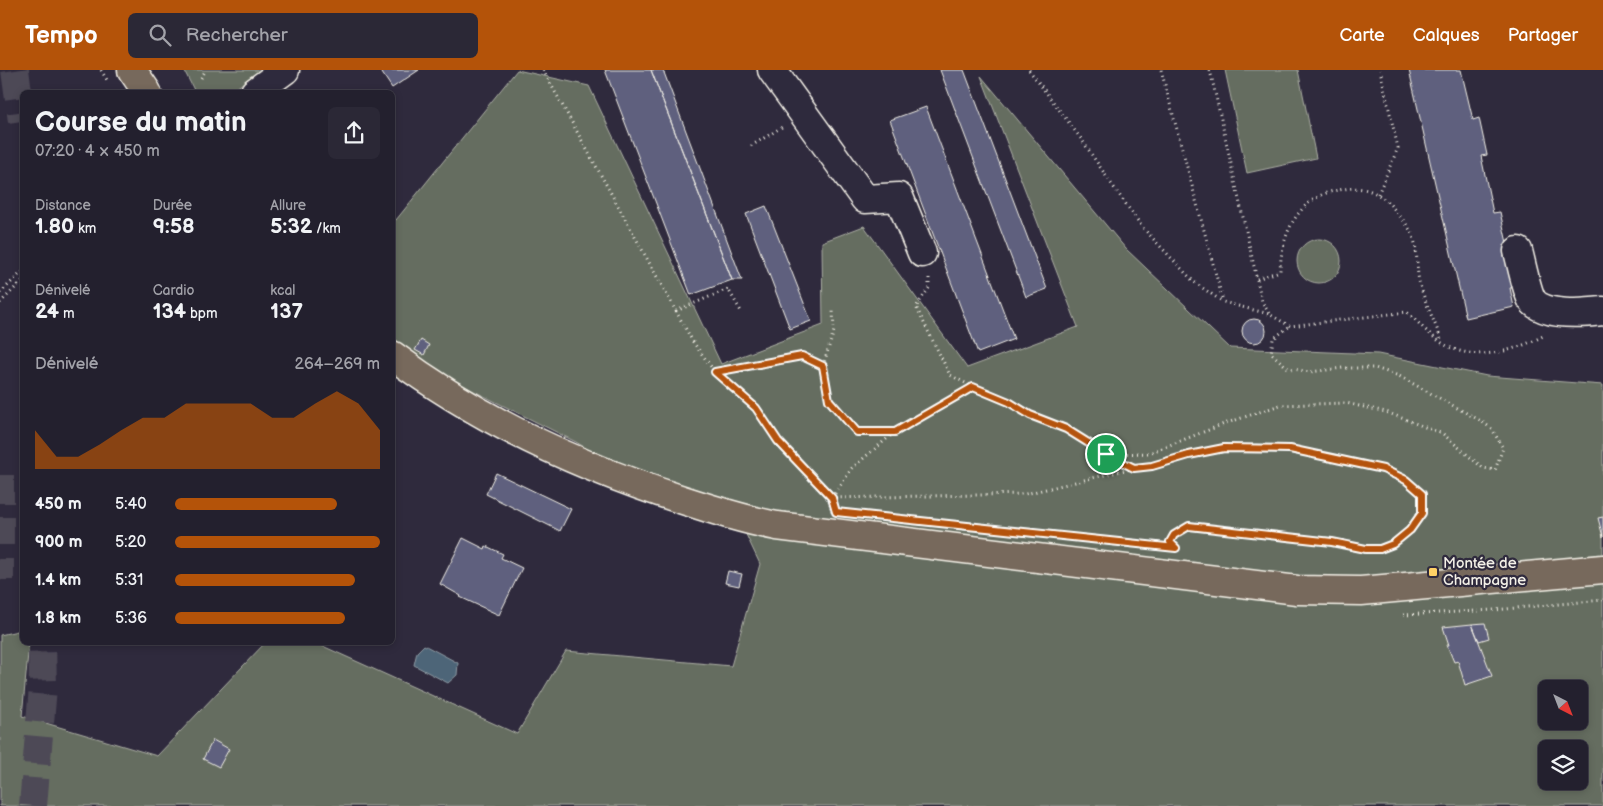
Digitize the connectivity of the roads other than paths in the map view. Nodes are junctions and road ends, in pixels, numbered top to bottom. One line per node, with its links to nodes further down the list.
1 (132, 70): 5 (main road)
2 (146, 70): 6 (street)
3 (285, 70): 7 (street)
4 (772, 70): 9 (street)
5 (147, 90)
6 (148, 90)
7 (258, 90)
8 (1518, 251): 10 (street)
9 (922, 253)
10 (1603, 311)
11 (395, 357): 12 (main road)
12 (1603, 569)

